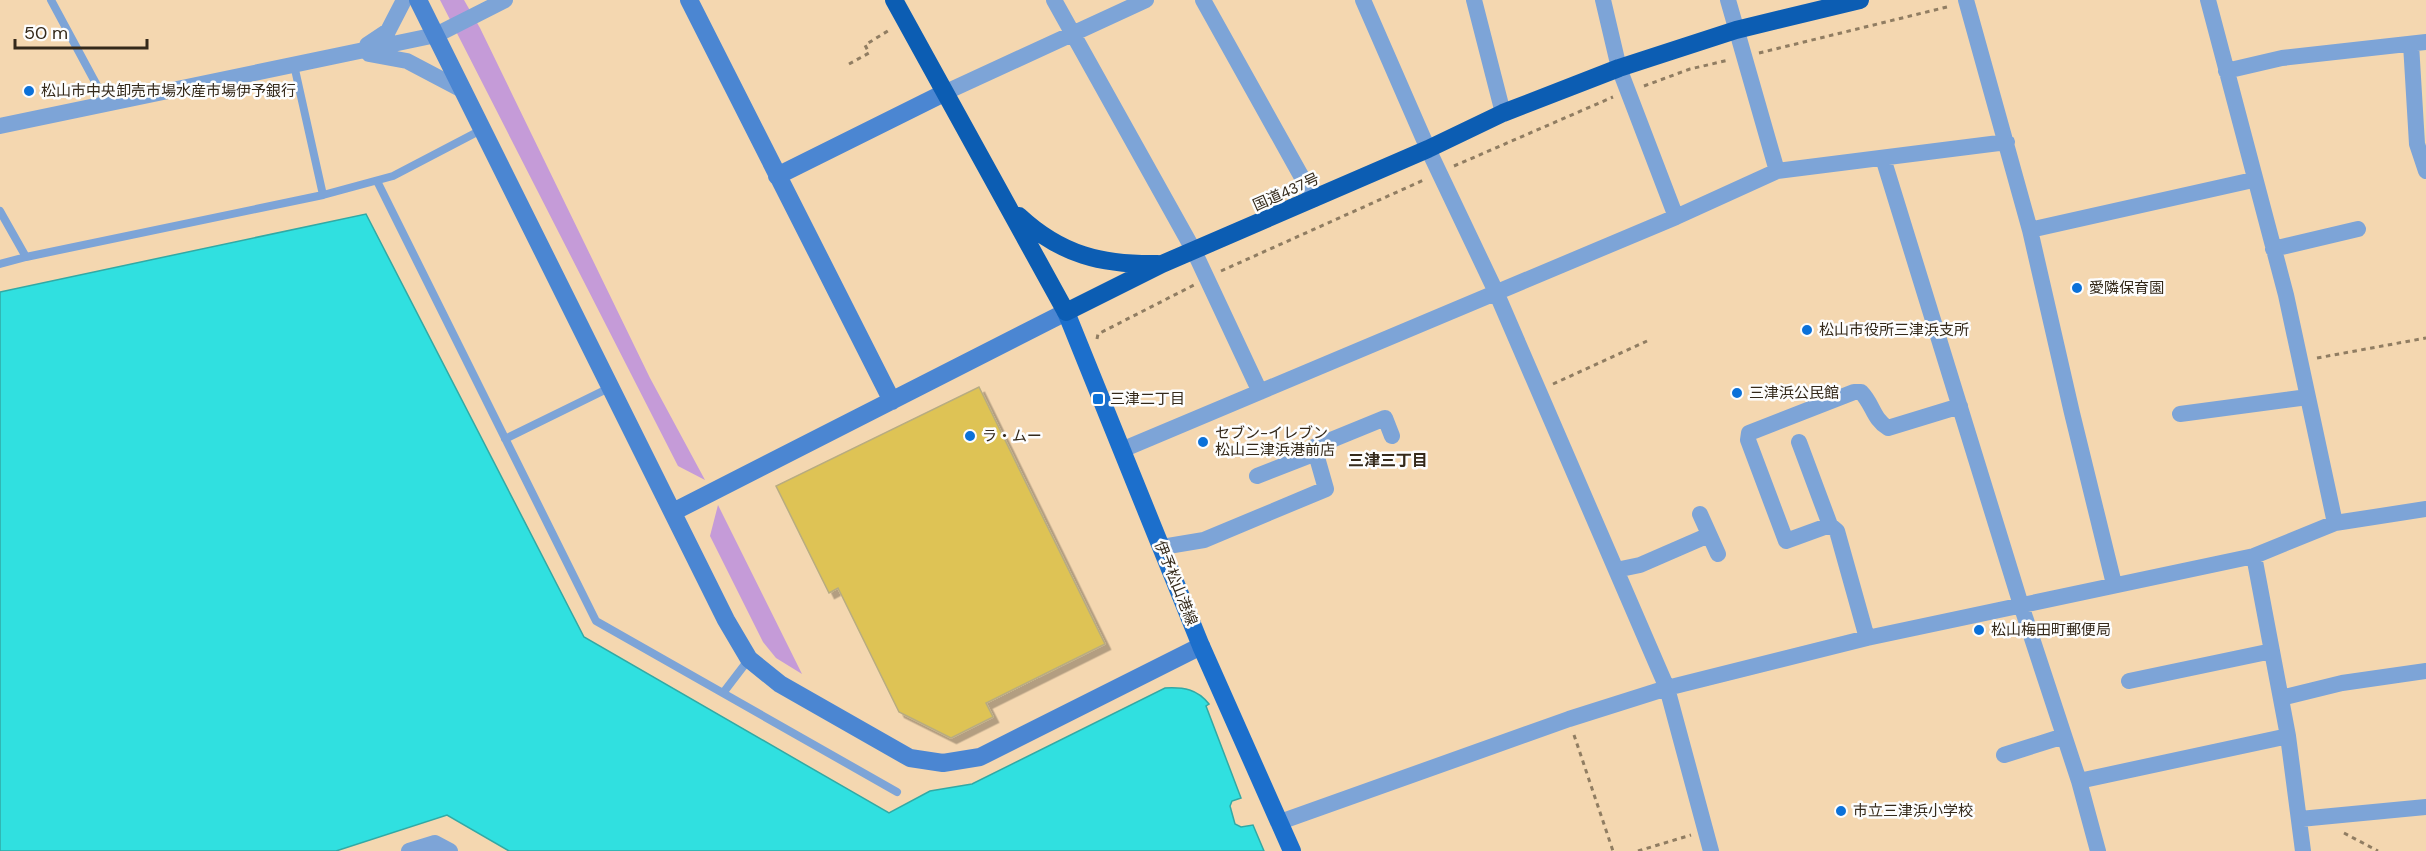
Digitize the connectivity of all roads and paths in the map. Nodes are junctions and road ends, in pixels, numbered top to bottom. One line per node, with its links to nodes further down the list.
1 (51, 0): 33 (lane)
2 (404, 0): 22 (street)
3 (418, 0): 20 (street)
4 (505, 0): 20 (street)
5 (689, 0): 44 (street)
6 (894, 0): 17 (highway)
7 (1054, 0): 19 (street)
8 (1146, 0): 19 (street)
9 (1203, 0): 48 (street)
10 (1363, 0): 38 (street)
11 (1474, 0): 34 (street)
12 (1603, 0): 27 (street)
13 (1728, 0): 18 (street)
14 (1860, 0): 18 (highway, 国道437号)
15 (2208, 0): 28 (street)
16 (1959, 3): 23 (path); 37 (street)
17 (905, 21): 25 (path); 31 (highway)
18 (1736, 30): 27 (highway, 国道437号); 41 (street)
19 (1073, 32): 31 (street); 55 (street)
20 (436, 35): 22 (street); 30 (street)
21 (2419, 43): 28 (street); 42 (street)
22 (353, 52): 26 (street); 30 (street)
23 (1757, 53)
24 (1735, 58): 29 (path)
25 (849, 64)
26 (294, 65): 33 (street); 47 (lane)
27 (1619, 68): 34 (highway, 国道437号); 51 (street)
28 (2226, 71): 45 (street)
29 (1639, 88)
30 (464, 91): 36 (street)
31 (944, 93): 44 (street); 49 (highway)
32 (1618, 95): 40 (path)
33 (107, 104): 35 (street)
34 (1503, 113): 38 (highway, 国道437号)
35 (0, 126)
36 (483, 129): 46 (lane); 67 (street)
37 (2007, 142): 39 (street); 53 (street)
38 (1428, 149): 48 (highway, 国道437号); 61 (street)
39 (1883, 158): 41 (street); 72 (street)
40 (1445, 170)
41 (1777, 171): 51 (street)
42 (2426, 171)
43 (1434, 175): 59 (path)
44 (777, 176): 71 (street)
45 (2253, 180): 53 (street); 54 (street)
46 (377, 181): 47 (lane); 75 (lane)
47 (323, 195): 56 (lane)
48 (1314, 199): 55 (highway, 国道437号)
49 (1007, 204): 58 (highway); 62 (highway)
50 (0, 211): 56 (lane)
51 (1676, 217): 61 (street)
52 (2358, 229): 54 (street)
53 (2030, 230): 90 (street)
54 (2273, 249): 66 (street)
55 (1194, 252): 58 (highway, 国道437号); 69 (street)
56 (26, 257): 57 (lane)
57 (0, 264)
58 (1162, 264): 62 (highway, 国道437号)
59 (1219, 272)
60 (1200, 281): 65 (path)
61 (1496, 292): 68 (street); 69 (street)
62 (1066, 312): 71 (street); 77 (main road, 伊予松山港線)
63 (2426, 338): 66 (path)
64 (1647, 340): 68 (path)
65 (1097, 342)
66 (2300, 361): 70 (street)
67 (611, 387): 75 (lane); 81 (street)
68 (1538, 391): 89 (street)
69 (1260, 392): 77 (street)
70 (2308, 397): 73 (street); 83 (street)
71 (892, 401): 81 (street)
72 (1960, 406): 84 (street); 91 (street)
73 (2180, 414)
74 (1392, 436): 78 (street)
75 (505, 439): 99 (lane)
76 (1799, 442): 84 (street)
77 (1124, 449): 86 (main road, 伊予松山港線)
78 (1316, 453): 79 (street); 86 (street)
79 (1257, 476)
80 (2426, 509): 83 (street)
81 (673, 512): 95 (street)
82 (1700, 514): 85 (street)
83 (2335, 524): 88 (street)
84 (1830, 525): 92 (street)
85 (1709, 535): 87 (street); 89 (street)
86 (1162, 548): 93 (main road, 伊予松山港線)
87 (1718, 554)
88 (2254, 556): 90 (street); 94 (street)
89 (1616, 570): 98 (street)
90 (2114, 584): 91 (street)
91 (2021, 605): 92 (street); 102 (street)
92 (1867, 638): 98 (street)
93 (1201, 646): 95 (street); 109 (main road, 伊予松山港線)
94 (2272, 651): 97 (street); 100 (street)
95 (749, 659): 99 (lane)
96 (2426, 671): 100 (street)
97 (2129, 681)
98 (1667, 688): 101 (street); 110 (street)
99 (723, 693): 106 (lane)
100 (2281, 698): 103 (street)
101 (1569, 719): 109 (street); 114 (path)
102 (2064, 736): 104 (street); 105 (street)
103 (2288, 736): 105 (street); 108 (street)
104 (2004, 755)
105 (2079, 781): 117 (street)
106 (897, 792)
107 (2426, 807): 108 (street)
108 (2308, 819): 118 (street); 119 (path)
109 (1280, 822): 113 (main road, 伊予松山港線)
110 (1705, 831): 115 (path); 116 (street)
111 (409, 851): 112 (street)
112 (450, 851)
113 (1292, 851)
114 (1613, 851)
115 (1638, 851)
116 (1711, 851)
117 (2098, 851)
118 (2303, 851)
119 (2378, 851)

